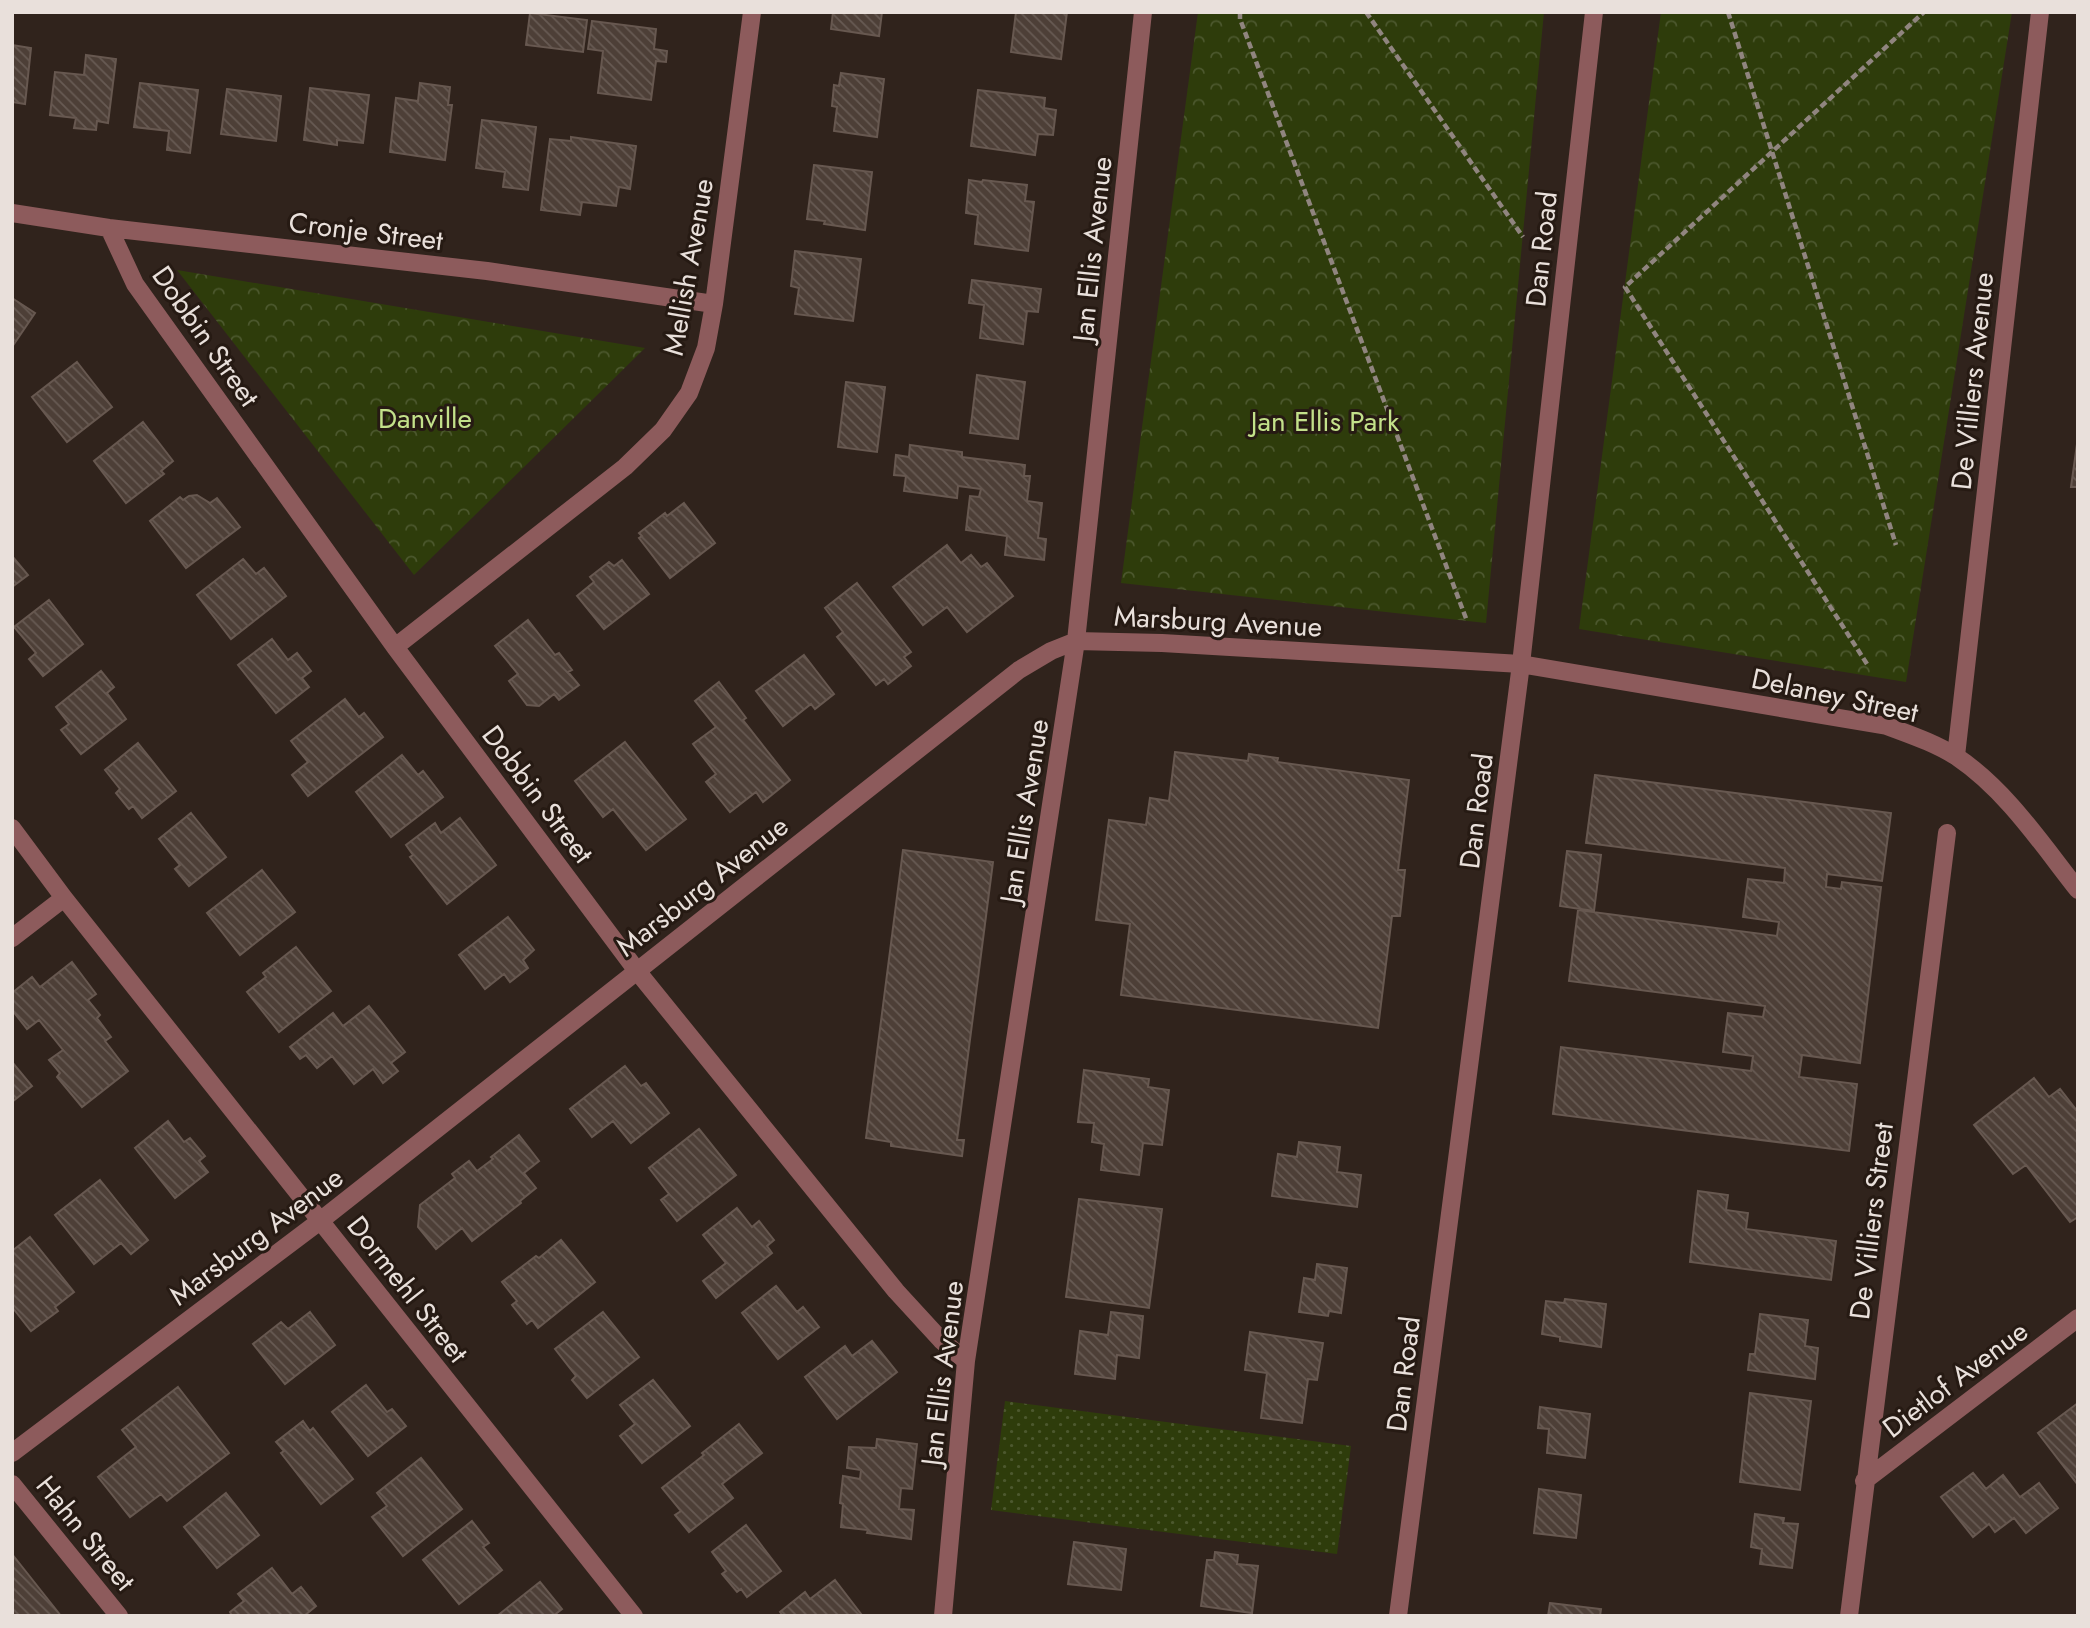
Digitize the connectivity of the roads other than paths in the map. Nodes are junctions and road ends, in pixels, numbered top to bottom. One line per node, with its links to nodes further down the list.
1 (752, 12): 7 (street, Mellish Avenue)
2 (1143, 12): 8 (street, Jan Ellis Avenue)
3 (1594, 12): 10 (street, Dan Road)
4 (2040, 12): 11 (street, De Villiers Avenue)
5 (12, 213): 6 (street, Cronje Street)
6 (110, 228): 7 (street, Cronje Street); 9 (street, Dobbin Street)
7 (714, 304): 9 (street, Mellish Avenue)
8 (1076, 641): 10 (street, Marsburg Avenue); 17 (street, Marsburg Avenue); 20 (street, Jan Ellis Avenue)
9 (395, 647): 17 (street, Dobbin Street)
10 (1521, 664): 11 (street, Delaney Street); 27 (street, Dan Road)
11 (1956, 756): 14 (street, Delaney Street)
12 (12, 828): 15 (street, Dormehl Street)
13 (1947, 834): 22 (street, De Villiers Street)
14 (2078, 890)
15 (64, 898): 16 (street); 18 (street, Dormehl Street)
16 (12, 938)
17 (637, 971): 18 (street, Marsburg Avenue); 20 (street, Dobbin Street)
18 (320, 1221): 21 (street, Marsburg Avenue); 25 (street, Dormehl Street)
19 (2078, 1318): 22 (street, Dietlof Avenue)
20 (966, 1361): 26 (street, Jan Ellis Avenue)
21 (12, 1453)
22 (1864, 1481): 28 (street, De Villiers Street)
23 (12, 1484): 24 (street, Hahn Street)
24 (119, 1616)
25 (634, 1616)
26 (943, 1616)
27 (1398, 1616)
28 (1849, 1616)

